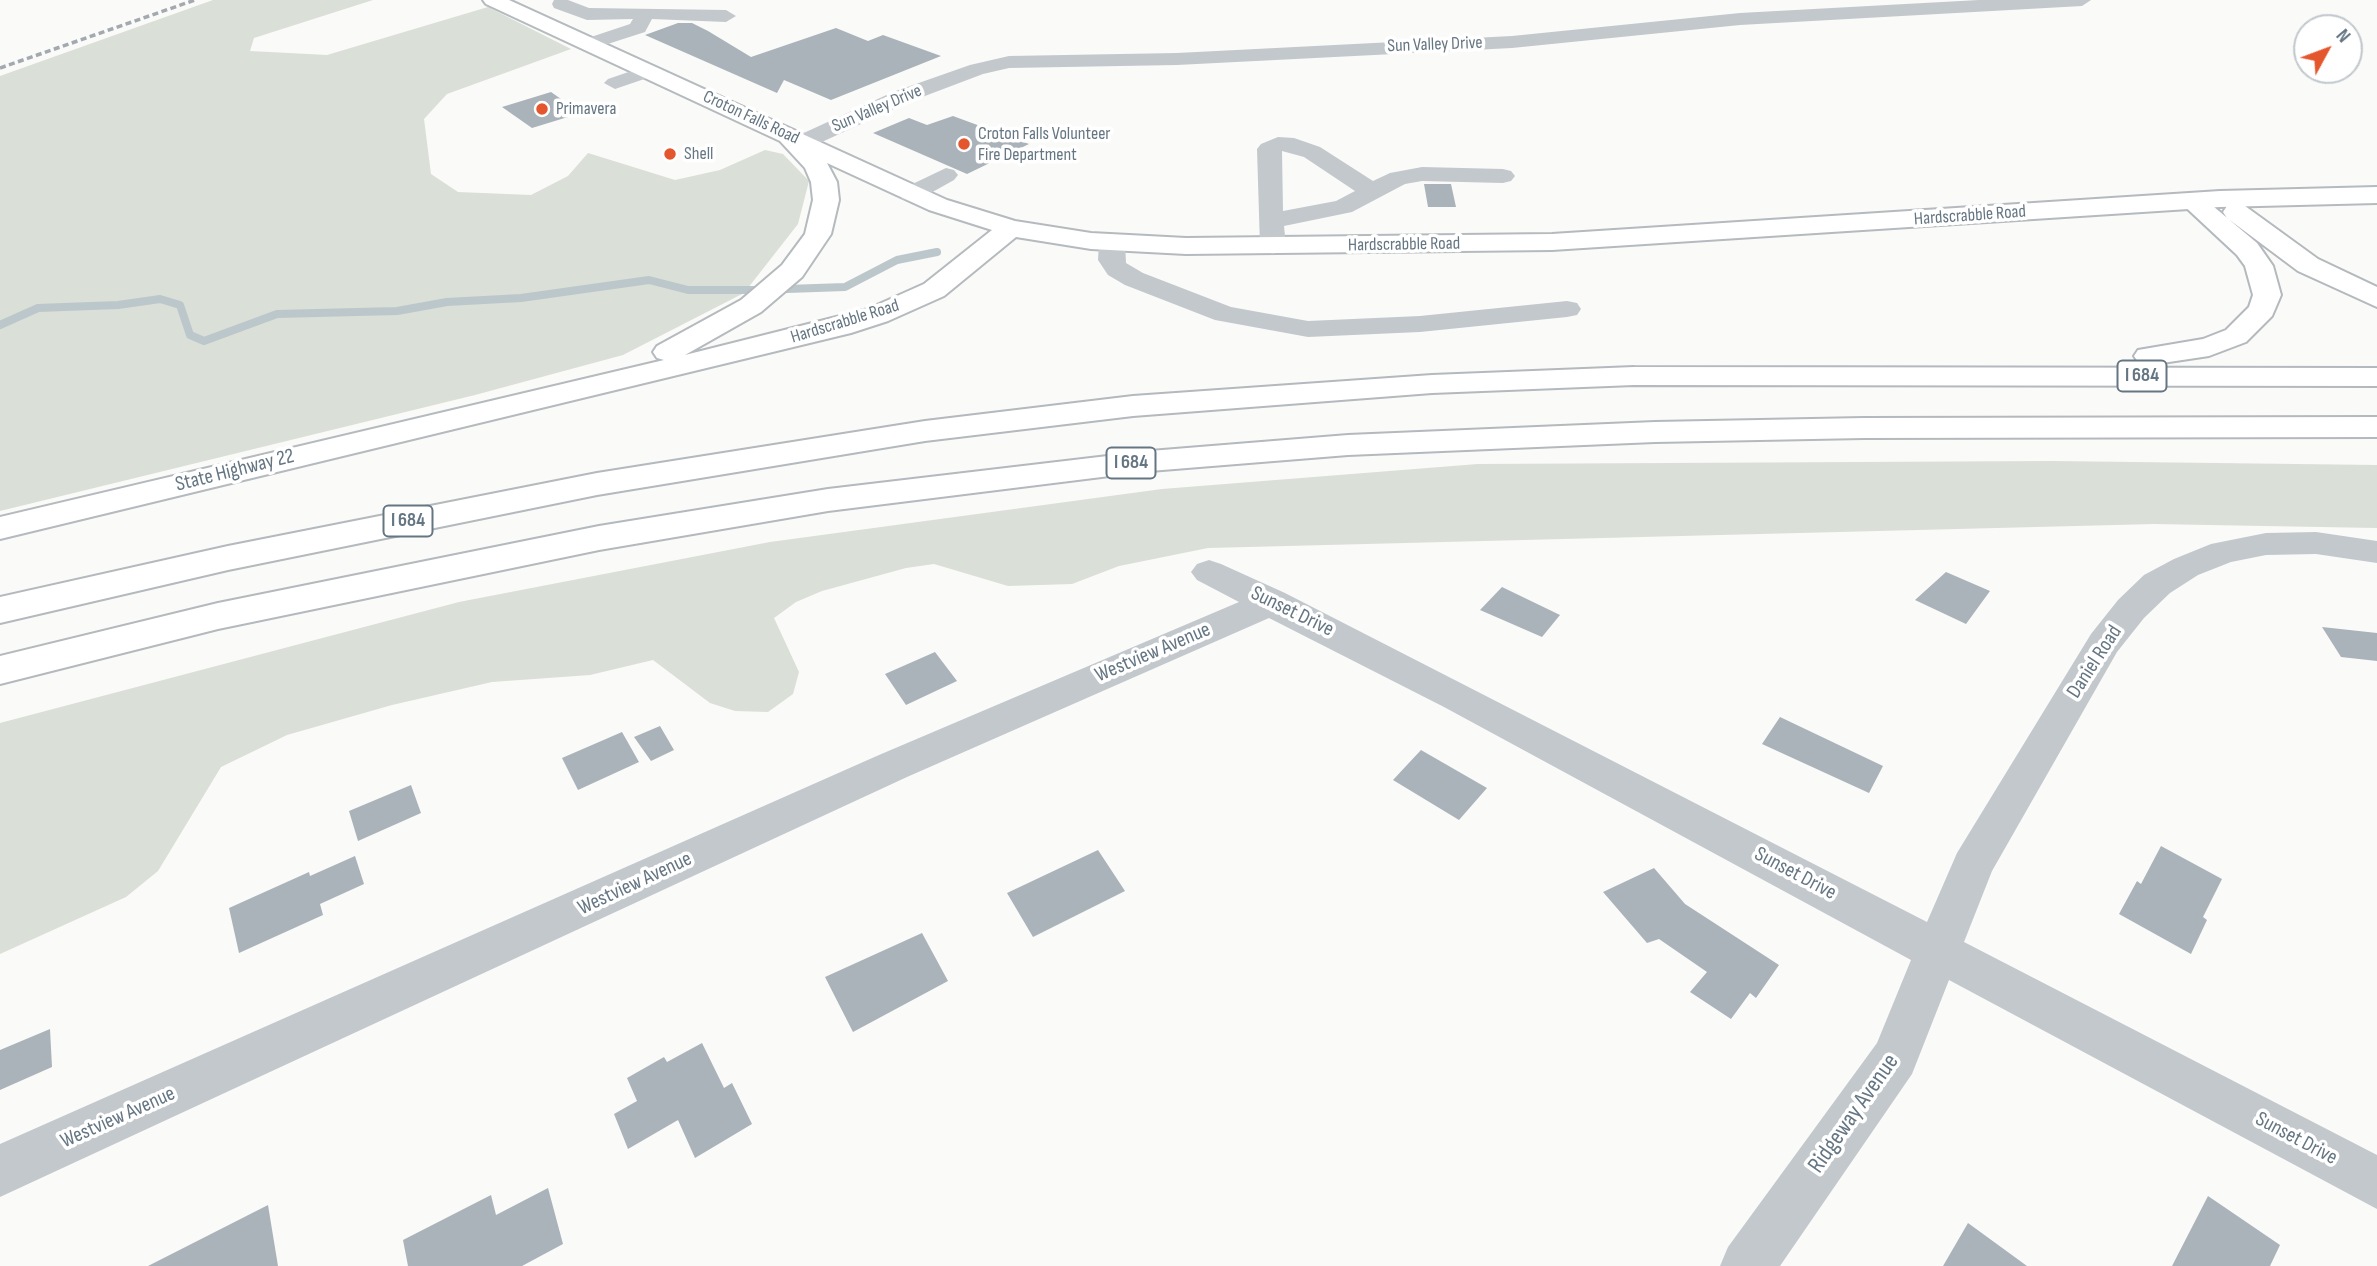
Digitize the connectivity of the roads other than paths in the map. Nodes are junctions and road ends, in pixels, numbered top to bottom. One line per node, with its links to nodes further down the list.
1 (494, 0): 8 (main road, Croton Falls Road)
2 (1713, 0): 7 (street)
3 (2082, 0): 7 (street, Sun Valley Drive)
4 (561, 4): 5 (street)
5 (645, 13): 6 (street); 8 (street)
6 (726, 16)
7 (1740, 19): 12 (street, Sun Valley Drive)
8 (589, 44): 9 (main road, Croton Falls Road)
9 (649, 71): 10 (street); 11 (main road, Croton Falls Road)
10 (615, 83)
11 (777, 129): 12 (main road, Croton Falls Road); 26 (main road)
12 (803, 142): 16 (main road, Croton Falls Road)
13 (946, 175): 16 (street)
14 (1503, 176): 15 (street)
15 (1372, 191): 20 (street); 20 (street)
16 (911, 194): 19 (main road, Croton Falls Road)
17 (2377, 195): 18 (main road, Hardscrabble Road)
18 (2206, 200): 20 (main road, Hardscrabble Road); 22 (main road); 24 (main road)
19 (1012, 228): 21 (main road, Hardscrabble Road); 26 (main road, Hardscrabble Road)
20 (1272, 234): 21 (main road, Hardscrabble Road)
21 (1112, 242): 23 (street)
22 (2377, 298)
23 (1567, 309)
24 (1907, 377): 25 (main road, I 684); 32 (main road, I 684)
25 (2377, 377)
26 (470, 414): 28 (main road, State Highway 22)
27 (2377, 427): 33 (main road, I 684)
28 (0, 528)
29 (2377, 552): 34 (street, Daniel Road)
30 (1209, 572): 31 (street, Sunset Drive)
31 (1272, 602): 34 (street, Sunset Drive); 35 (street, Westview Avenue)
32 (0, 610)
33 (0, 670)
34 (1939, 950): 36 (street, Sunset Drive); 37 (street, Ridgeway Avenue)
35 (0, 1171)
36 (2377, 1183)
37 (1747, 1266)

